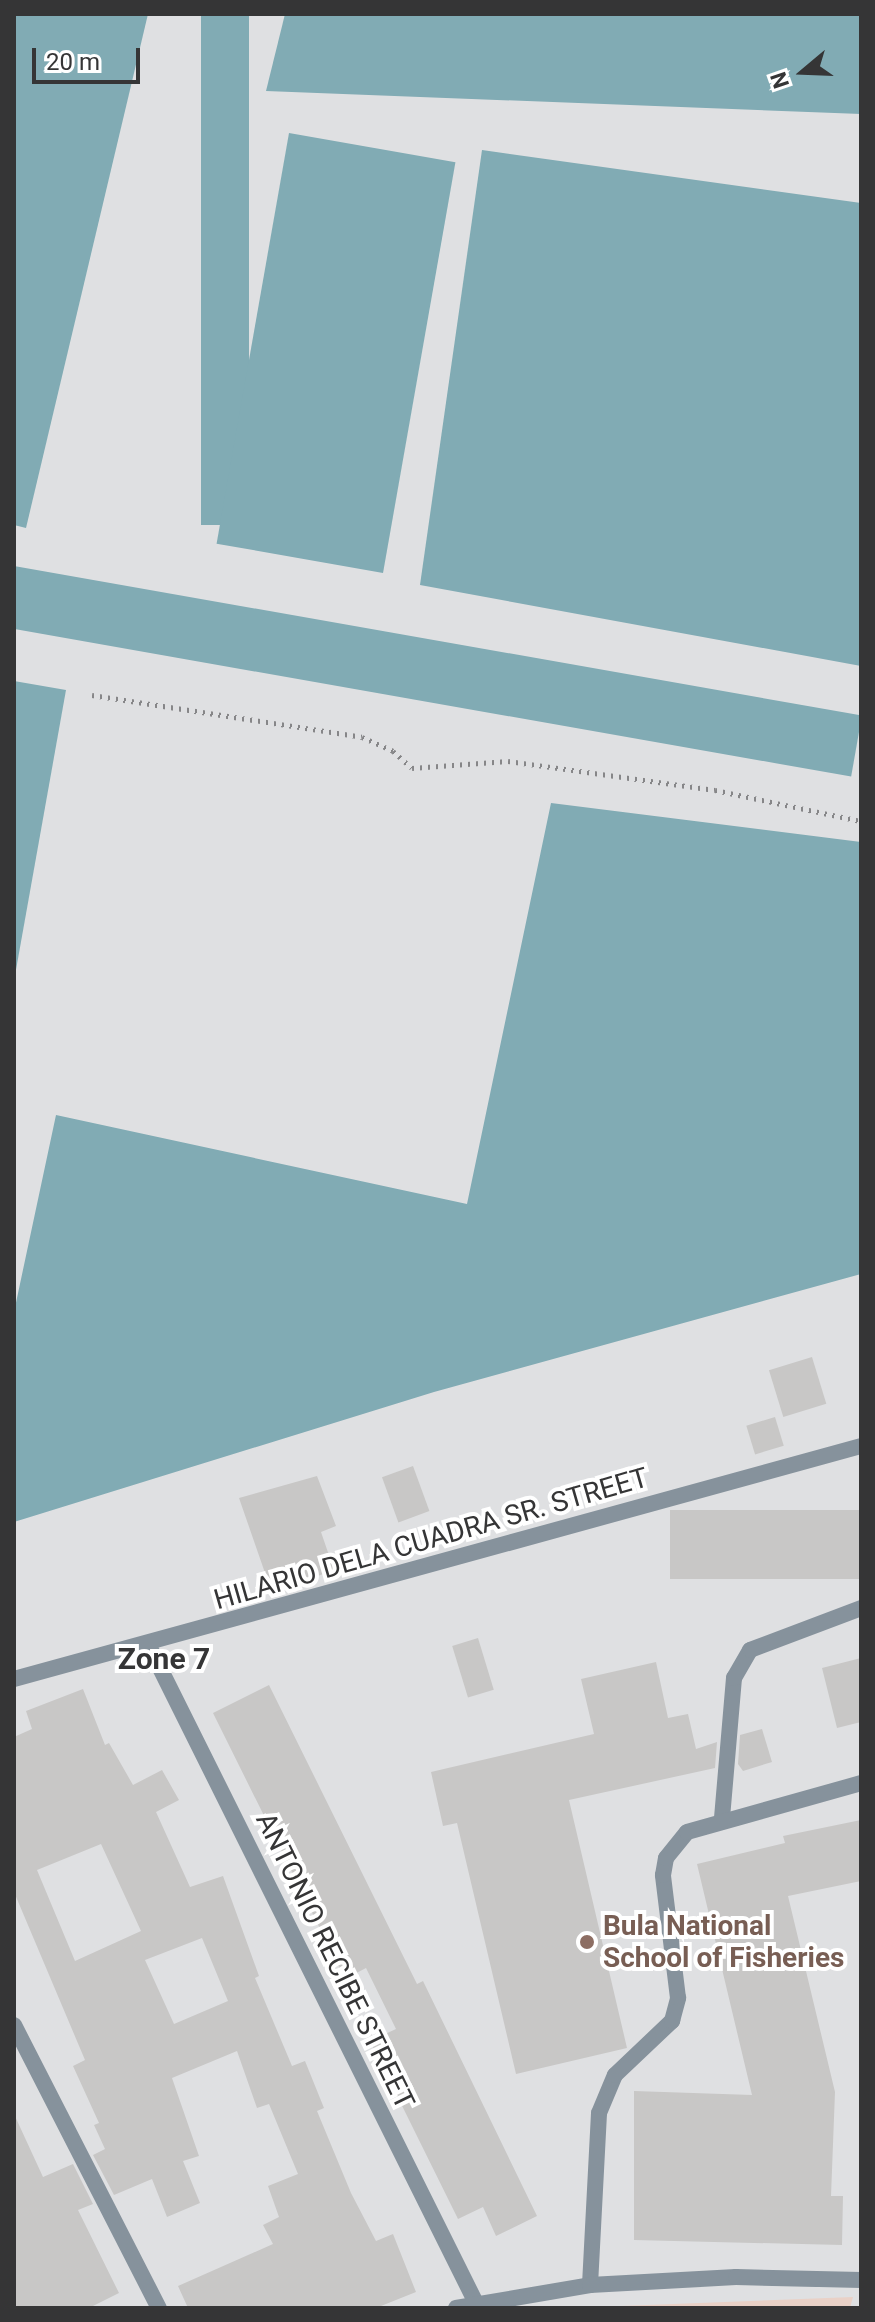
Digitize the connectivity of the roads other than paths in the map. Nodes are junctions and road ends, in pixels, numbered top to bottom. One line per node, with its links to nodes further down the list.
1 (861, 1446): 3 (street, HILARIO DELA CUADRA SR. STREET)
2 (861, 1608): 6 (street)
3 (148, 1644): 4 (street, HILARIO DELA CUADRA SR. STREET); 10 (street, ANTONIO RECIBE STREET)
4 (14, 1679)
5 (861, 1783): 6 (street)
6 (722, 1818): 9 (street)
7 (14, 2025): 11 (street)
8 (861, 2280): 9 (street)
9 (590, 2285): 10 (street)
10 (476, 2304): 12 (street)
11 (159, 2308)
12 (456, 2308)

